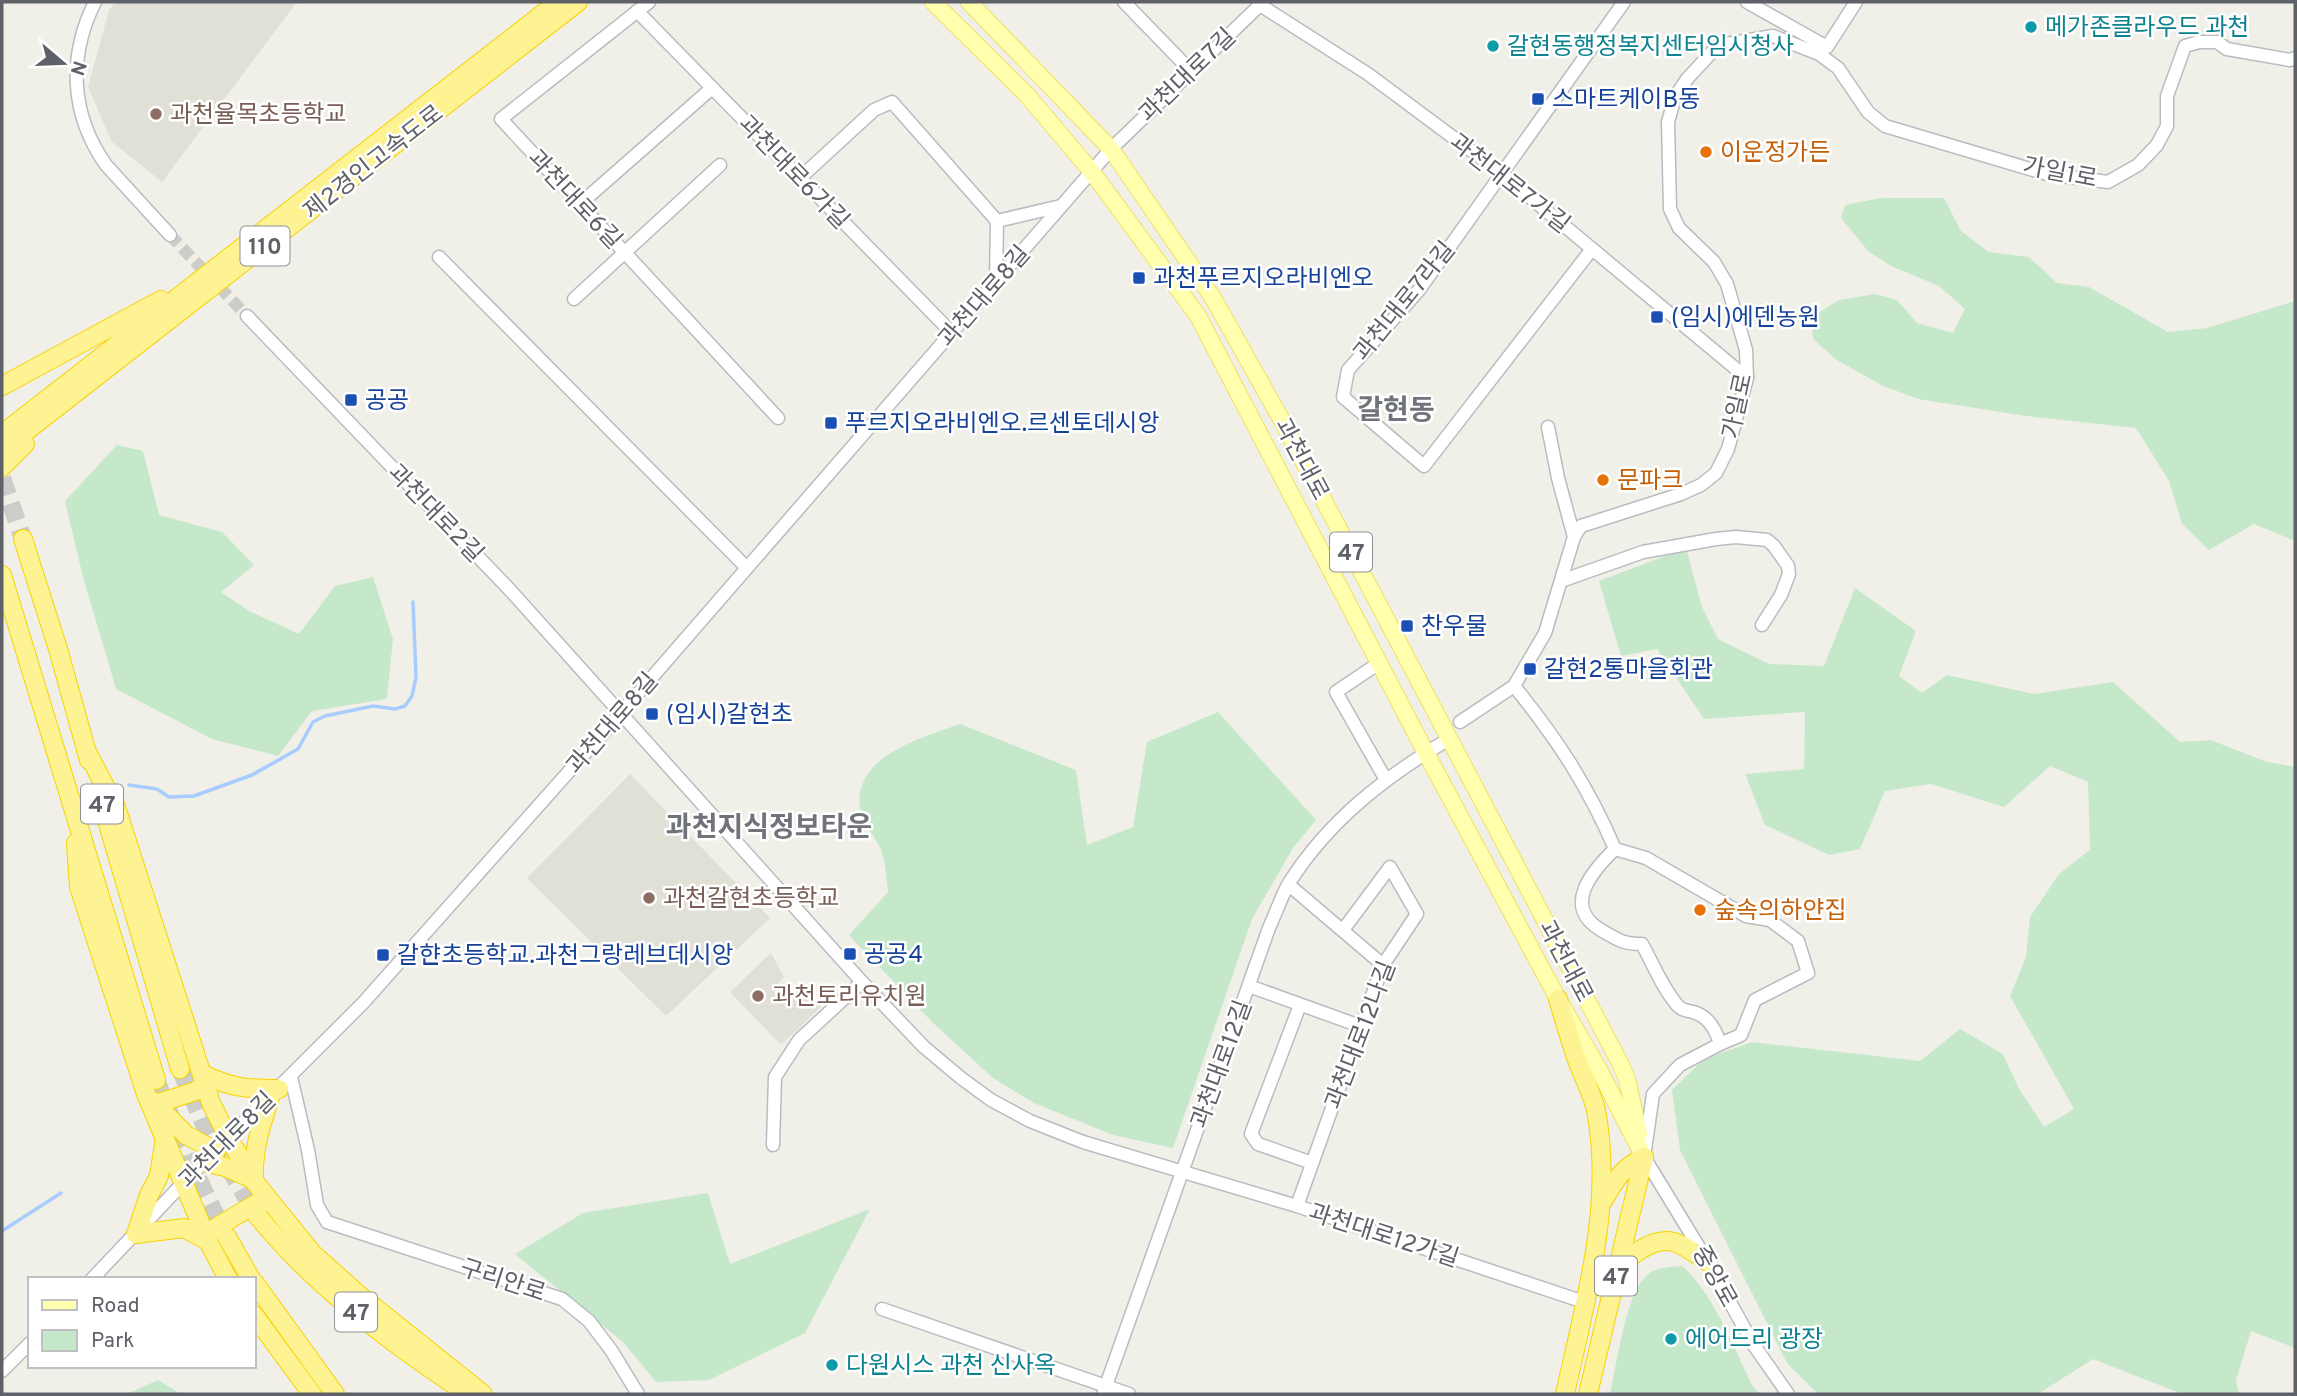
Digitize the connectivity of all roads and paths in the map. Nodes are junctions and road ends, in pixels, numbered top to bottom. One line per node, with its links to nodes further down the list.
1 (95, 2): 26 (street)
2 (558, 2): 17 (highway, 제2경인고속도로 / 110)
3 (578, 2): 17 (highway, 제2경인고속도로 / 110)
4 (649, 2): 12 (street, 과천대로6길)
5 (933, 2): 20 (main road, 과천대로)
6 (969, 2): 18 (main road, 과천대로 / 47)
7 (1124, 2): 15 (street)
8 (1624, 2): 21 (street)
9 (1747, 2): 10 (street)
10 (1856, 2)
11 (1261, 3): 15 (street, 과천대로7길); 21 (street, 과천대로7가길)
12 (637, 11): 16 (street, 과천대로6가길); 23 (street, 과천대로6길)
13 (1773, 36): 14 (street, 가일1로); 36 (street, 가일로)
14 (2295, 58)
15 (1191, 71): 18 (street, 과천대로7길)
16 (712, 88): 22 (street, 과천대로6가길); 23 (street)
17 (407, 127): 30 (highway, 제2경인고속도로 / 110); 35 (highway, 제2경인고속도로 / 110)
18 (1111, 149): 20 (street, 과천대로8길); 53 (main road, 과천대로 / 47)
19 (720, 165): 28 (street)
20 (1092, 172): 24 (street, 과천대로8길); 49 (main road, 과천대로)
21 (1502, 173): 27 (street, 과천대로7가길); 27 (street, 과천대로7라길)
22 (800, 178): 25 (street); 34 (street, 과천대로6가길)
23 (580, 204): 28 (street, 과천대로6길)
24 (1062, 206): 25 (street); 31 (street, 과천대로8길)
25 (997, 221): 31 (street)
26 (170, 235)
27 (1592, 248): 36 (street, 과천대로7가길)
28 (625, 253): 32 (street); 38 (street, 과천대로6길)
29 (439, 257): 45 (street)
30 (204, 277): 37 (highway); 40 (highway, 제2경인고속도로 / 110)
31 (996, 281): 34 (street, 과천대로8길)
32 (574, 299)
33 (247, 316): 51 (street, 과천대로2길)
34 (952, 332): 45 (street, 과천대로8길)
35 (119, 360): 41 (highway, 제2경인고속도로 / 110); 42 (highway)
36 (1747, 378): 43 (street, 가일로)
37 (2, 386)
38 (778, 418)
39 (1548, 427): 43 (street)
40 (2, 434)
41 (2, 450)
42 (2, 467)
43 (1574, 537): 47 (street)
44 (23, 539): 54 (highway, 47)
45 (747, 568): 51 (street, 과천대로8길)
46 (2, 575): 72 (highway, 47)
47 (1561, 581): 48 (street); 50 (street)
48 (1762, 625)
49 (1379, 663): 55 (main road, 과천대로); 56 (street)
50 (1514, 686): 52 (street); 57 (street)
51 (621, 713): 61 (street, 과천대로2길); 71 (street, 과천대로8길)
52 (1460, 722)
53 (1449, 739): 55 (street, 과천대로12길); 67 (main road, 과천대로 / 47)
54 (86, 750): 69 (highway, 47); 70 (highway)
55 (1426, 753): 56 (street, 과천대로12길); 63 (main road, 과천대로)
56 (1386, 780): 58 (street, 과천대로12길)
57 (1615, 849): 66 (street); 66 (street)
58 (1289, 885): 59 (street); 62 (street, 과천대로12길)
59 (1343, 929): 60 (street); 60 (street, 과천대로12나길)
60 (1383, 965): 65 (street, 과천대로12나길)
61 (862, 982): 74 (street); 78 (street, 과천대로12가길)
62 (1249, 986): 64 (street); 78 (street, 과천대로12길)
63 (1558, 999): 68 (main road, 과천대로); 82 (highway)
64 (1300, 1005): 65 (street); 77 (street)
65 (1360, 1026): 77 (street, 과천대로12나길)
66 (1720, 1044): 76 (street)
67 (1620, 1063): 68 (main road); 76 (main road, 과천대로 / 47)
68 (1597, 1066): 76 (main road, 과천대로)
69 (180, 1069)
70 (204, 1079): 71 (highway); 72 (highway); 75 (highway)
71 (280, 1088): 75 (street, 과천대로8길); 79 (highway); 104 (street, 구리안로)
72 (152, 1093): 73 (highway); 75 (highway)
73 (165, 1138): 80 (highway); 85 (highway)
74 (773, 1145)
75 (216, 1151): 79 (highway); 79 (highway); 80 (street, 과천대로8길)
76 (1644, 1157): 82 (highway); 88 (street, 중앙로); 92 (highway, 47)
77 (1312, 1163): 83 (street, 과천대로12나길)
78 (1182, 1171): 83 (street, 과천대로12가길); 99 (street, 과천대로12길)
79 (253, 1180): 81 (highway)
80 (185, 1181): 85 (street, 과천대로8길); 87 (highway)
81 (270, 1201): 87 (highway); 103 (highway)
82 (1601, 1204): 94 (highway)
83 (1297, 1206): 94 (street, 과천대로12가길)
84 (256, 1214): 102 (highway, 47)
85 (136, 1234): 87 (highway); 89 (street, 과천대로8길)
86 (227, 1237): 91 (highway)
87 (208, 1239): 90 (highway)
88 (1708, 1262): 92 (highway); 108 (street, 중앙로)
89 (94, 1277)
90 (228, 1277)
91 (251, 1277)
92 (1615, 1279): 107 (highway, 47)
93 (256, 1285): 101 (highway)
94 (1584, 1302): 106 (highway)
95 (881, 1309): 99 (street)
96 (256, 1318): 100 (highway)
97 (28, 1345): 98 (street)
98 (2, 1371)
99 (1104, 1390): 105 (street)
100 (312, 1394)
101 (335, 1394)
102 (468, 1394)
103 (483, 1394)
104 (638, 1394)
105 (1129, 1394)
106 (1565, 1394)
107 (1588, 1394)
108 (1788, 1394)

